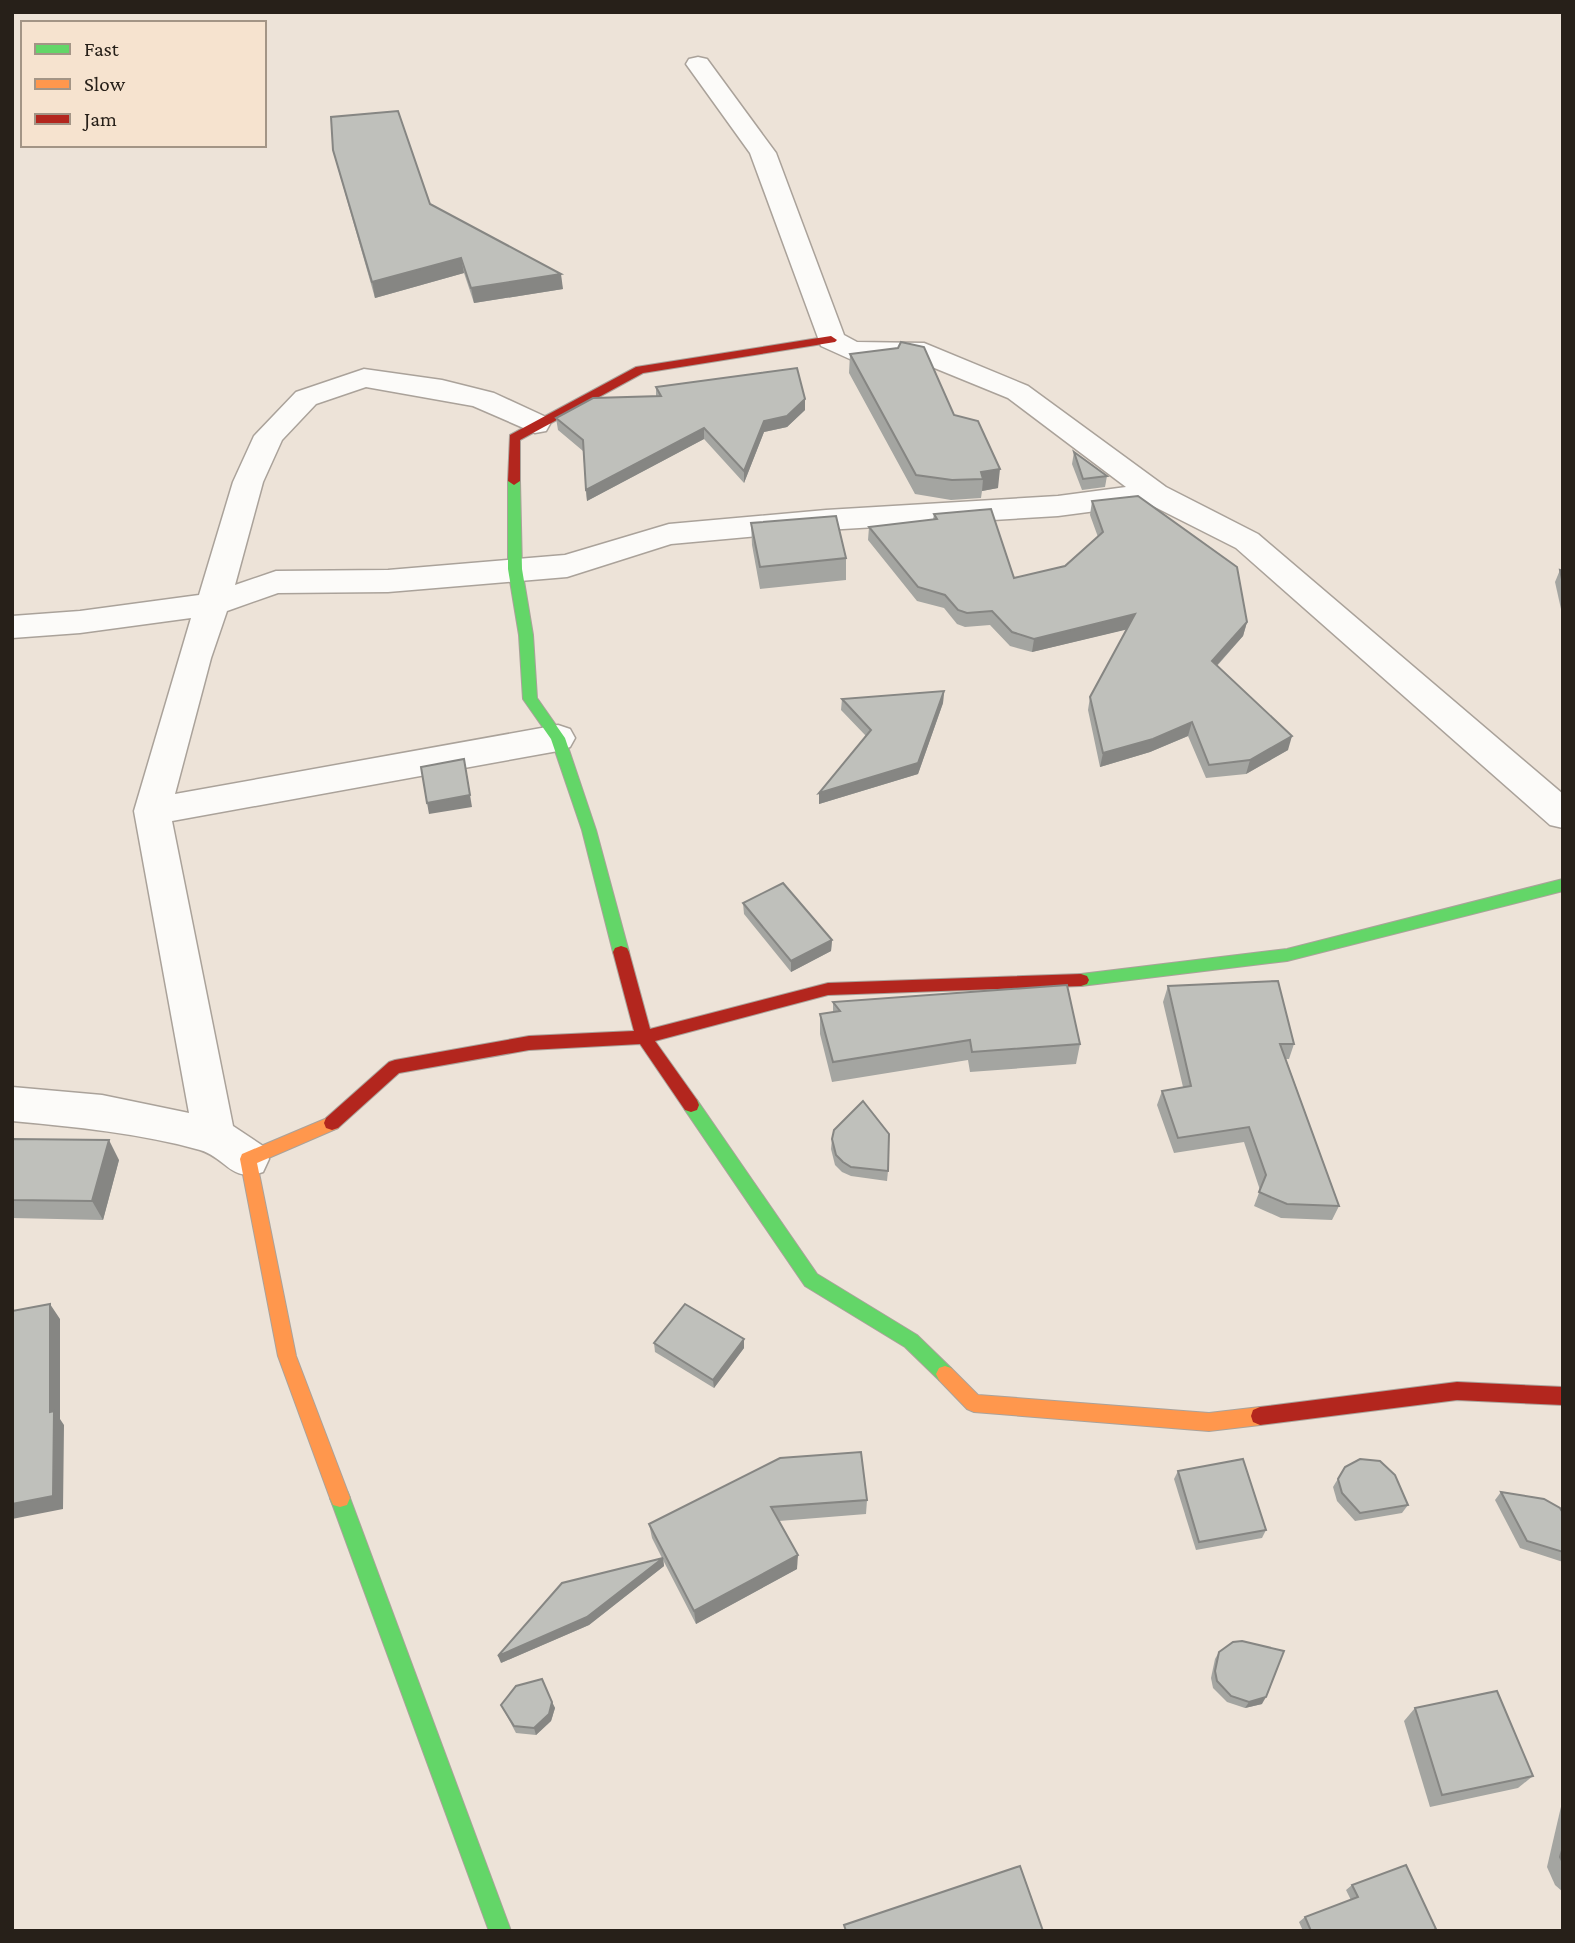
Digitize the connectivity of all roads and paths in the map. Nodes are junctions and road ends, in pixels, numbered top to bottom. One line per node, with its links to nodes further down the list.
1 (698, 64): 2 (street)
2 (831, 340): 3 (street); 4 (street)
3 (535, 424): 5 (street); 6 (street)
4 (1155, 494): 5 (street); 10 (street)
5 (515, 569): 6 (street); 8 (street)
6 (213, 604): 7 (street); 9 (street)
7 (12, 627)
8 (558, 738): 9 (street); 12 (street)
9 (152, 811): 14 (street)
10 (1563, 815)
11 (1563, 886): 12 (street)
12 (644, 1037): 15 (street); 16 (street)
13 (12, 1104): 14 (street)
14 (214, 1136): 15 (street)
15 (248, 1159): 17 (street)
16 (1563, 1396)
17 (500, 1931)

